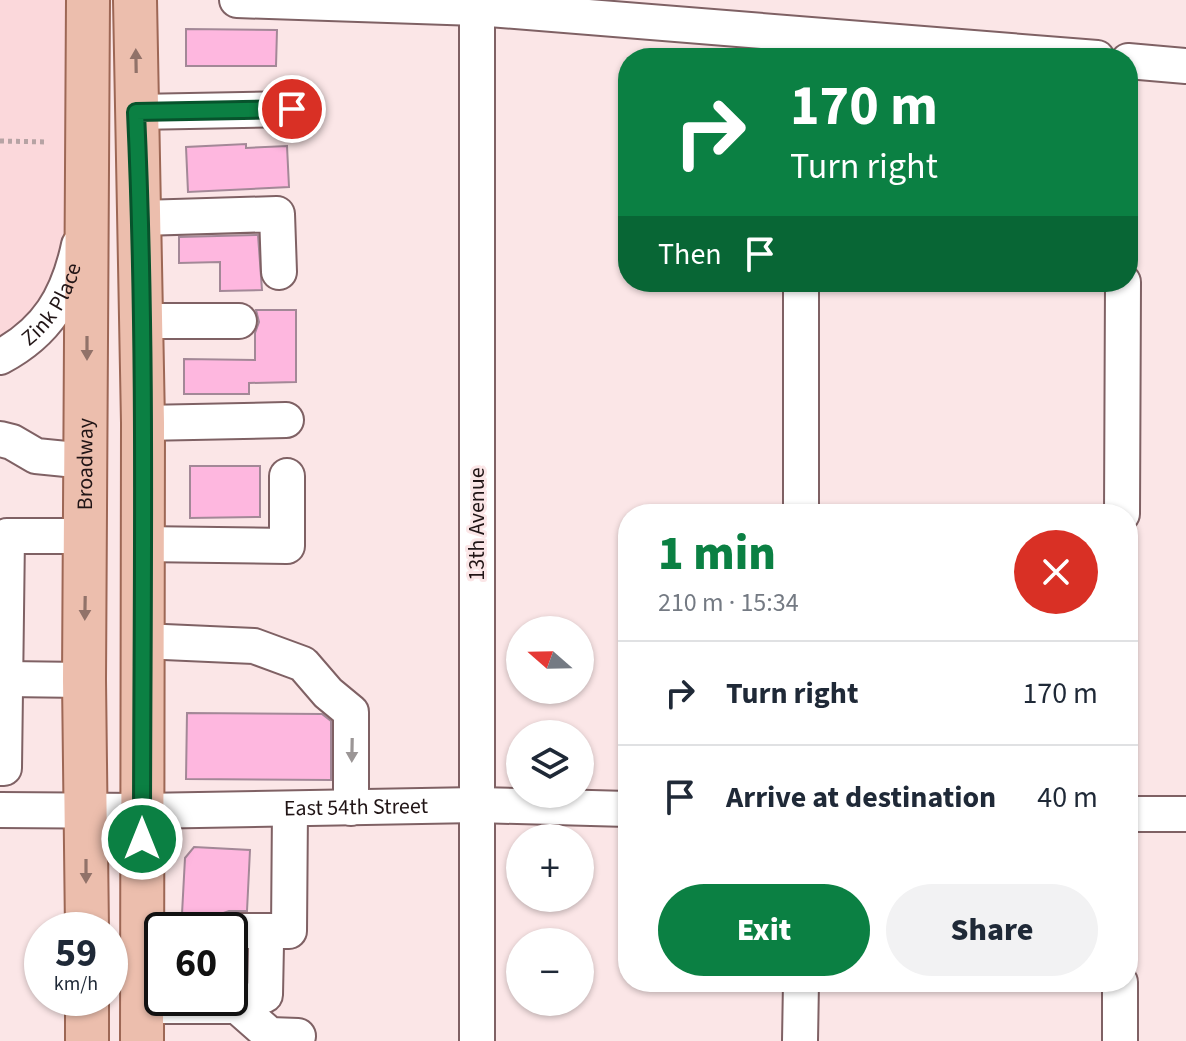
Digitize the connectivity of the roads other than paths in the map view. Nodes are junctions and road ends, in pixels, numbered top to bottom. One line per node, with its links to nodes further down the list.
1 (88, 0): 11 (main road, Broadway)
2 (135, 0): 10 (main road, one-way to 2)
3 (237, 0): 4 (street)
4 (477, 8): 5 (street); 32 (street, 13th Avenue)
5 (801, 46): 6 (street)
6 (850, 48)
7 (1138, 62): 8 (street)
8 (1186, 66)
9 (292, 109): 10 (street)
10 (136, 112): 12 (main road)
11 (88, 186): 18 (street, Zink Place); 22 (main road, Broadway, one-way to 22)
12 (141, 218): 13 (street); 16 (main road)
13 (279, 272)
14 (801, 292): 24 (street)
15 (1123, 292): 25 (street)
16 (141, 321): 17 (street); 20 (main road)
17 (239, 321)
18 (0, 357)
19 (286, 420): 20 (street)
20 (143, 423): 27 (main road)
21 (0, 439): 22 (street)
22 (86, 461): 26 (main road, Broadway)
23 (287, 476): 27 (street)
24 (801, 504)
25 (1122, 504)
26 (86, 536): 29 (street); 30 (main road, Broadway, one-way to 30)
27 (141, 544): 28 (main road)
28 (142, 641): 33 (street, one-way to 33); 37 (main road)
29 (6, 679): 30 (street); 31 (street)
30 (84, 680): 38 (main road, Broadway)
31 (0, 768)
32 (477, 805): 33 (street, East 54th Street); 35 (street, East 54th Street); 54 (street, 13th Avenue)
33 (351, 808): 34 (street, East 54th Street)
34 (290, 809): 37 (street, East 54th Street); 43 (street)
35 (618, 809)
36 (0, 810): 38 (street, East 54th Street)
37 (142, 811): 38 (street, East 54th Street); 42 (main road)
38 (86, 812): 41 (main road, Broadway, one-way to 41)
39 (1138, 814): 40 (street)
40 (1186, 814)
41 (87, 912)
42 (150, 912)
43 (248, 931)
44 (266, 944): 47 (street)
45 (801, 992): 55 (street)
46 (1120, 992): 56 (street)
47 (248, 1002)
48 (87, 1016): 53 (main road)
49 (181, 1016): 51 (street)
50 (248, 1016): 52 (street)
51 (142, 1023)
52 (298, 1036)
53 (87, 1041)
54 (477, 1041)
55 (800, 1041)
56 (1120, 1041)

